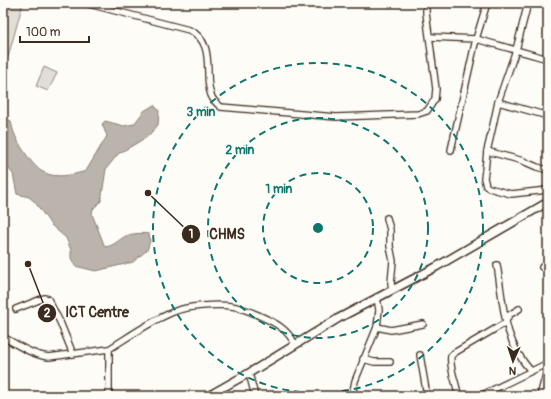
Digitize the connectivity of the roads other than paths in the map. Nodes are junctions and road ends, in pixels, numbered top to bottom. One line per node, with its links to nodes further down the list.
1 (85, 3): 5 (street)
2 (426, 3): 5 (street)
3 (487, 3): 6 (street)
4 (528, 3): 7 (street)
5 (430, 37): 6 (street)
6 (476, 39): 7 (street); 12 (street)
7 (516, 50): 9 (street); 10 (street)
8 (548, 52): 9 (street)
9 (547, 59)
10 (498, 102): 11 (street); 13 (street)
11 (548, 116)
12 (451, 150)
13 (487, 151): 14 (street); 15 (street)
14 (548, 170)
15 (548, 190)
16 (548, 202): 19 (street)
17 (387, 218): 19 (street)
18 (497, 265): 23 (street)
19 (392, 290): 20 (street)
20 (377, 297): 25 (street); 27 (street)
21 (519, 309): 23 (street)
22 (16, 310): 29 (street)
23 (505, 323): 34 (street); 42 (street)
24 (423, 324): 25 (street)
25 (377, 327): 31 (street)
26 (3, 337): 29 (street)
27 (296, 344): 28 (street); 36 (street)
28 (109, 348): 29 (street); 37 (street)
29 (73, 354)
30 (420, 355): 41 (street)
31 (363, 359): 32 (street); 40 (street)
32 (390, 362)
33 (548, 363): 34 (street)
34 (531, 371): 43 (street)
35 (547, 371): 44 (street)
36 (249, 373): 38 (street); 39 (street)
37 (109, 396)
38 (208, 396)
39 (255, 396)
40 (352, 396)
41 (428, 396)
42 (458, 396)
43 (480, 396)
44 (540, 396)

